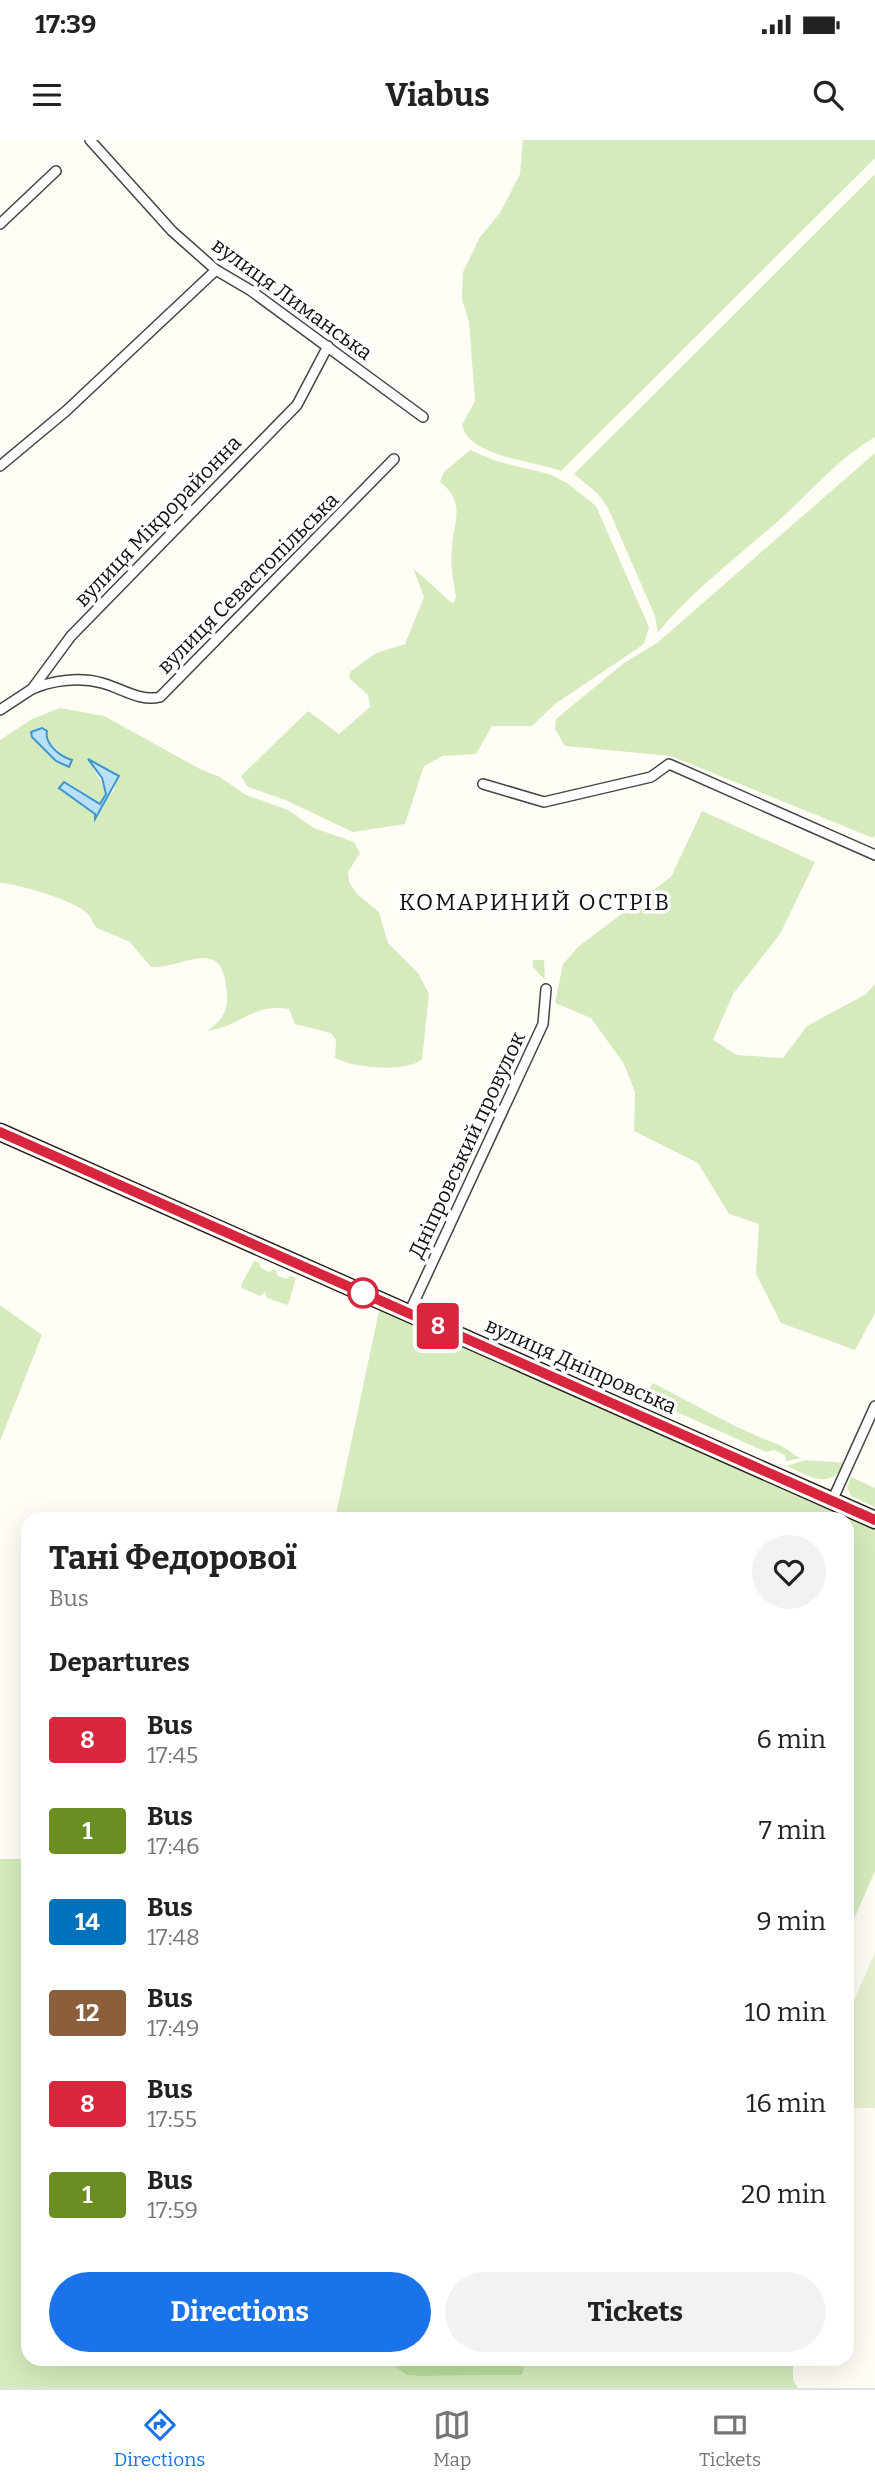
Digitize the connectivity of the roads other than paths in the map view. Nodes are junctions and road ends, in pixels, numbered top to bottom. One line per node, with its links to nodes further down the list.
1 (90, 140): 4 (street, вулиця Лиманська)
2 (56, 171): 3 (street)
3 (0, 224)
4 (216, 270): 5 (street, вулиця Лиманська); 8 (street)
5 (328, 346): 6 (street, вулиця Лиманська); 9 (street, вулиця Мікрорайонна)
6 (423, 417)
7 (394, 459): 9 (street, вулиця Севастопільська)
8 (0, 467)
9 (32, 689): 10 (street, вулиця Мікрорайонна)
10 (0, 710)
11 (482, 784): 12 (street)
12 (875, 855)
13 (547, 989): 15 (street, Дніпровський провулок)
14 (0, 1132): 15 (highway, вулиця Дніпровська)
15 (409, 1313): 17 (highway, вулиця Дніпровська)
16 (875, 1406): 17 (street)
17 (832, 1501): 18 (highway, вулиця Дніпровська)
18 (875, 1520)

